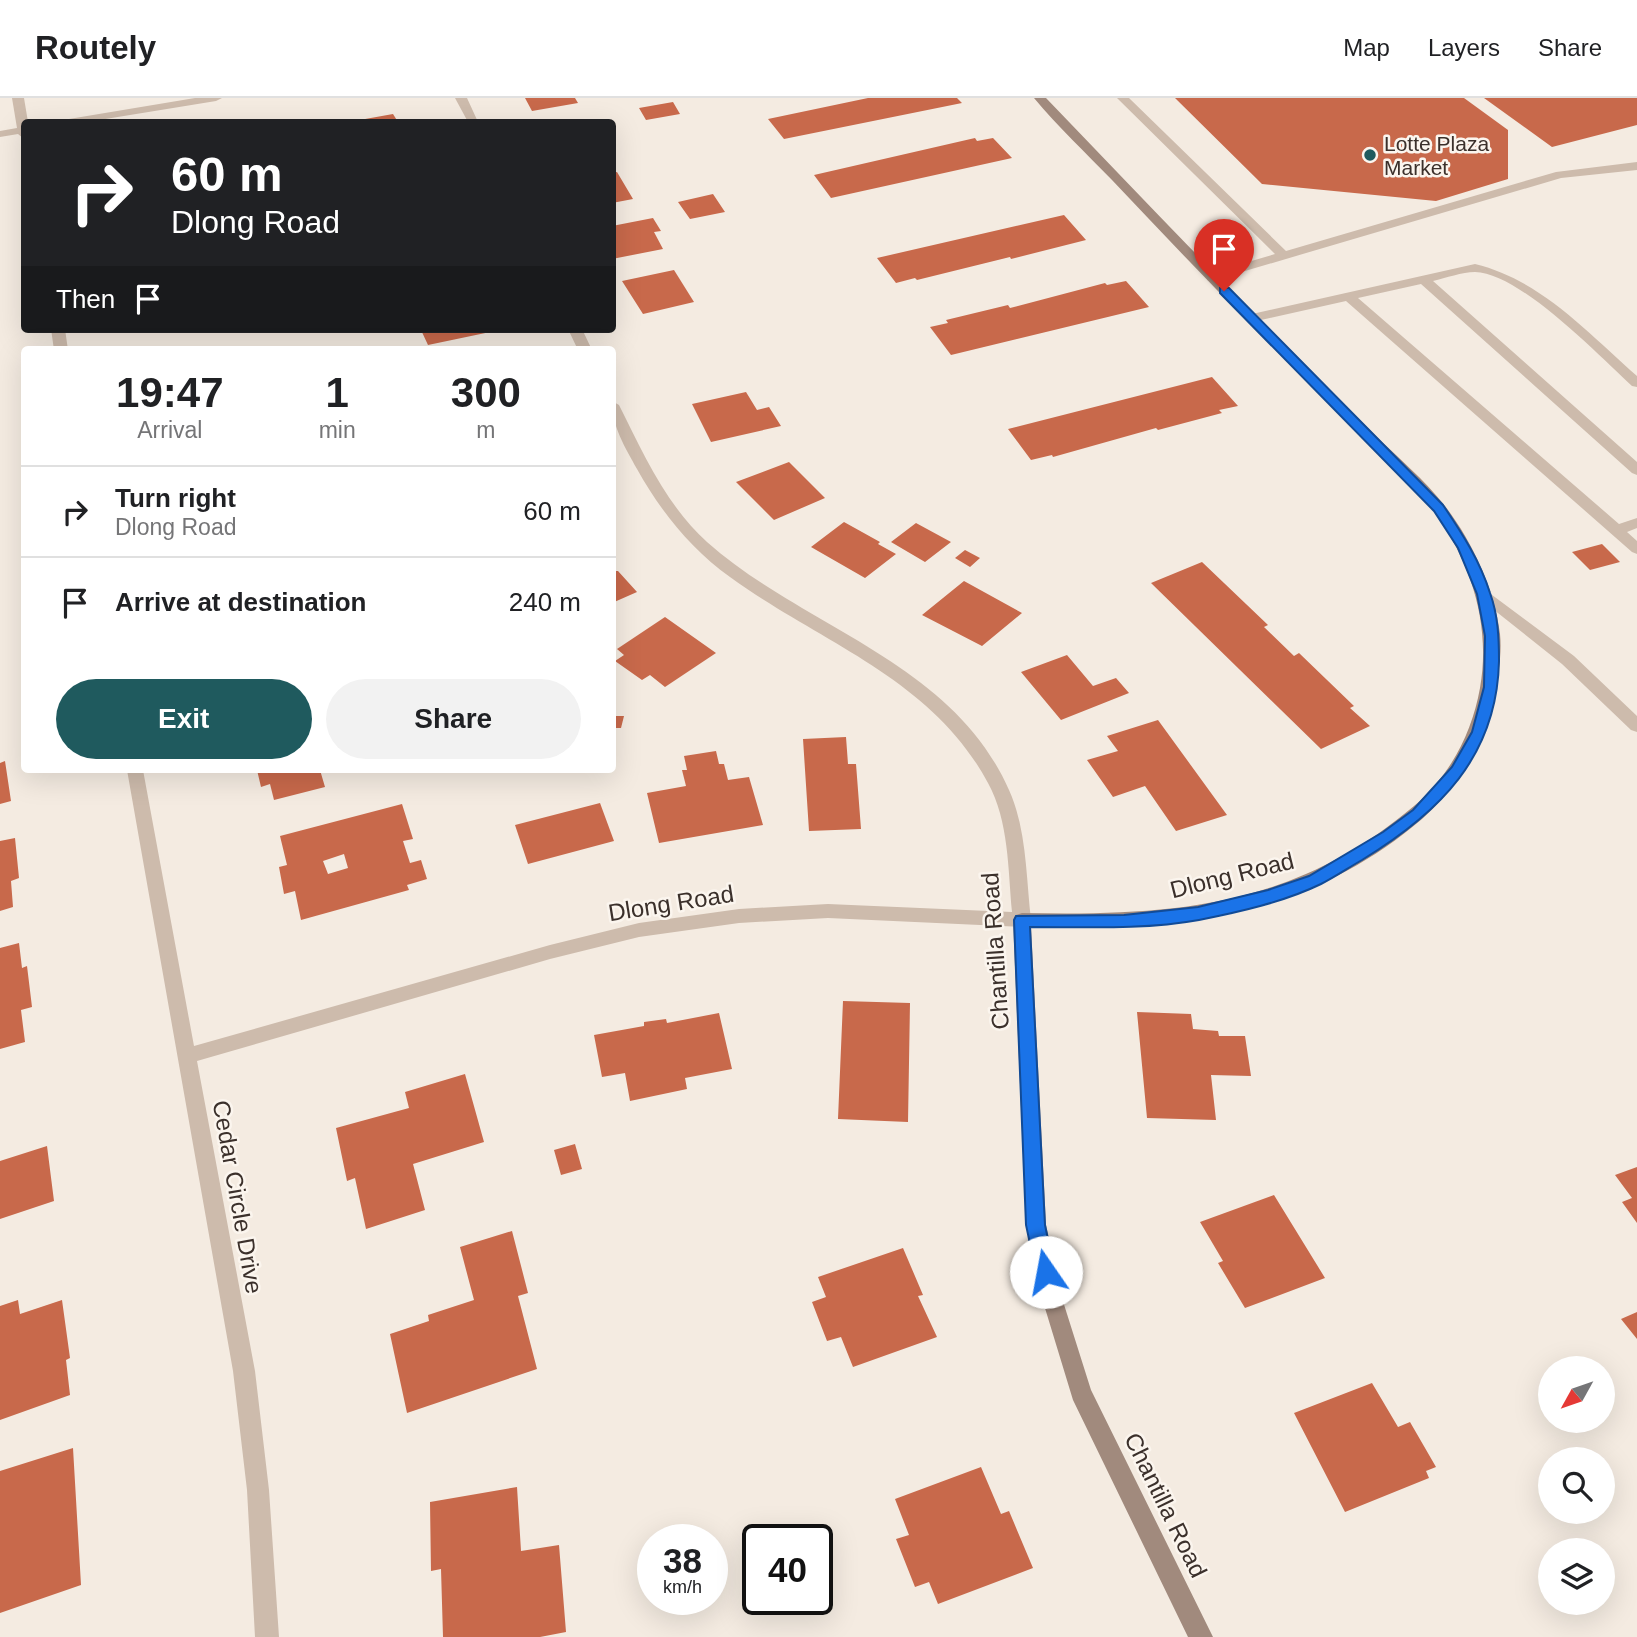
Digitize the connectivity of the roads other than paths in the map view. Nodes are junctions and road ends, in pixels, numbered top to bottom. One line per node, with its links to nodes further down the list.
1 (18, 98): 6 (street)
2 (216, 98): 7 (street)
3 (461, 98): 8 (street)
4 (1040, 98): 13 (street, Dlong Road)
5 (1123, 98): 12 (street)
6 (22, 119)
7 (87, 119)
8 (472, 119)
9 (21, 132): 10 (street)
10 (0, 134)
11 (1637, 166): 12 (street)
12 (1282, 254): 13 (street)
13 (1211, 277): 16 (street, Dlong Road)
14 (1424, 279): 15 (street); 17 (street); 19 (street)
15 (1349, 297): 16 (street); 21 (street)
16 (1252, 318): 23 (street, Dlong Road)
17 (1637, 383)
18 (616, 413): 26 (street, Chantilla Road)
19 (1637, 470)
20 (1637, 523): 21 (street)
21 (1617, 530): 22 (street)
22 (1637, 549)
23 (1484, 594): 24 (street); 26 (street, Dlong Road)
24 (1637, 726)
25 (136, 773): 27 (street, Cedar Circle Drive)
26 (1022, 920): 27 (street, Dlong Road); 29 (street, Chantilla Road)
27 (186, 1056): 28 (street, Cedar Circle Drive)
28 (267, 1637)
29 (1201, 1637)

